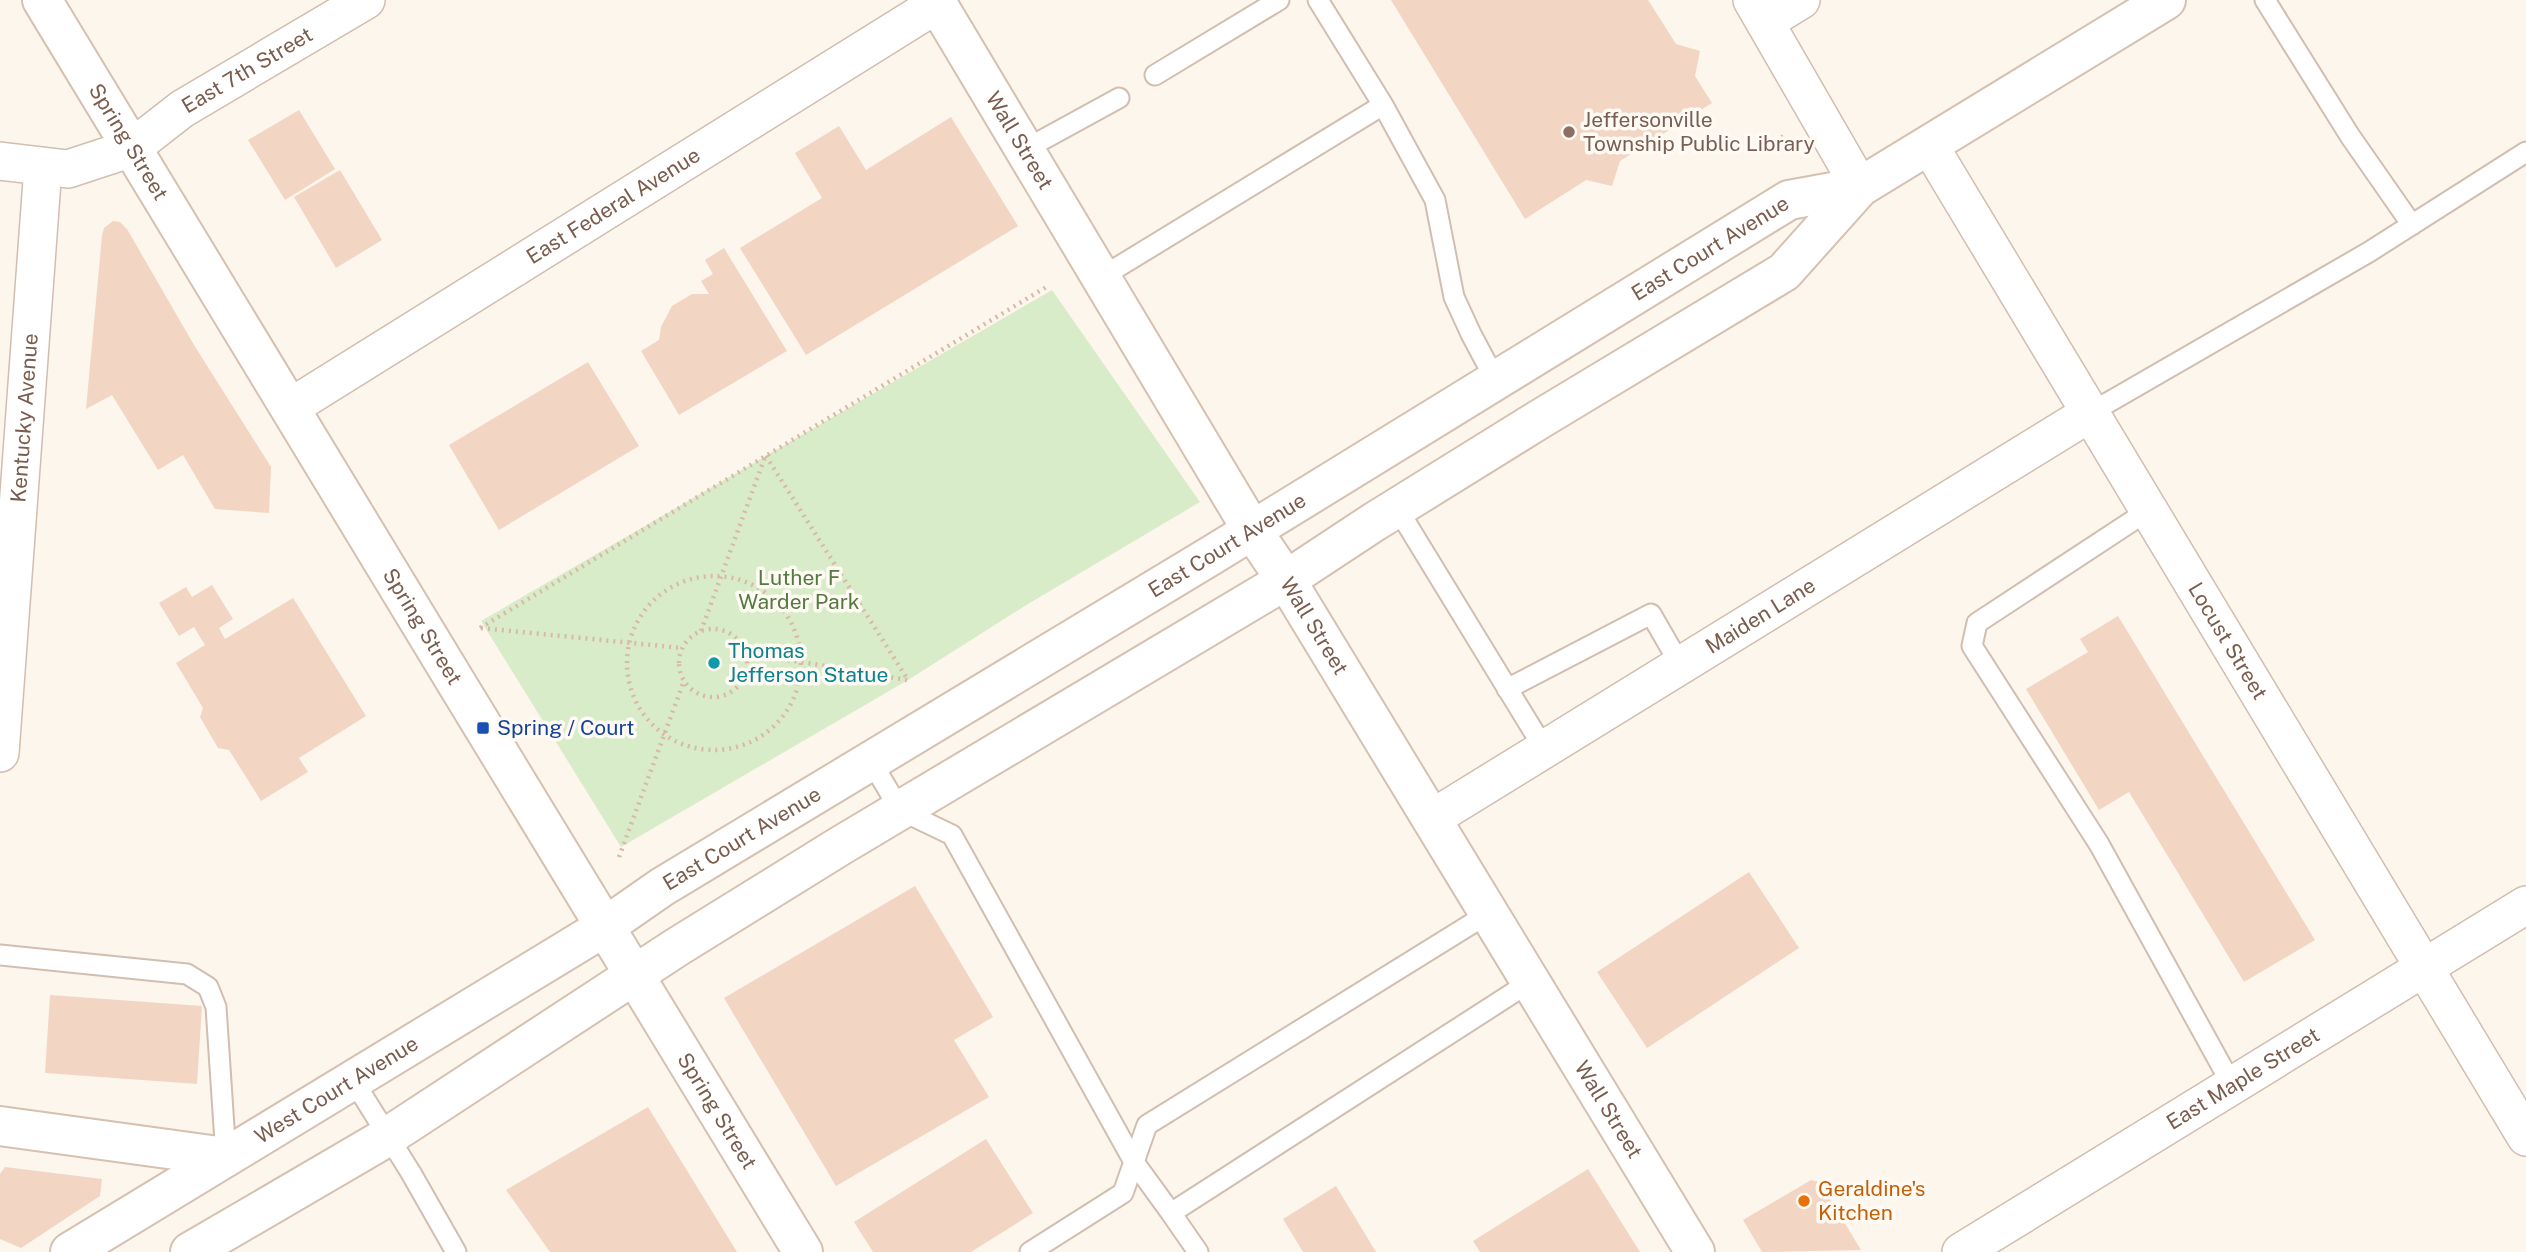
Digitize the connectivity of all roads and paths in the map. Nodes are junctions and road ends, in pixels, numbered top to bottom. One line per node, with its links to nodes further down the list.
1 (42, 0): 15 (street, Spring Street)
2 (366, 0): 15 (street, East 7th Street)
3 (1279, 0): 11 (lane)
4 (1318, 0): 13 (lane)
5 (1801, 0): 10 (street)
6 (2166, 0): 9 (street, East Court Avenue)
7 (2265, 0): 21 (lane)
8 (936, 2): 16 (street, Wall Street); 25 (street, East Federal Avenue)
9 (2127, 10): 14 (street, East Court Avenue)
10 (1758, 11): 20 (street)
11 (1155, 75)
12 (1118, 98): 16 (lane)
13 (1383, 105): 22 (lane); 24 (lane)
14 (1929, 145): 20 (street, East Court Avenue); 26 (street, Locust Street)
15 (132, 148): 19 (street, East 7th Street); 25 (street, Spring Street)
16 (1024, 150): 22 (street, Wall Street)
17 (2526, 152): 21 (lane)
18 (0, 161): 19 (street, East 7th Street)
19 (43, 167): 43 (street, Kentucky Avenue)
20 (1860, 187): 24 (street, East Court Avenue); 28 (street, East Court Avenue)
21 (2412, 225): 26 (lane)
22 (1100, 278): 30 (street, Wall Street)
23 (1048, 286): 27 (path)
24 (1496, 381): 30 (street, East Court Avenue)
25 (291, 407): 50 (street, Spring Street)
26 (2090, 413): 29 (street, Locust Street); 38 (street, Maiden Lane)
27 (766, 456): 31 (path); 34 (path); 37 (path)
28 (1397, 508): 32 (street, East Court Avenue); 40 (lane)
29 (2149, 510): 52 (street, Locust Street); 56 (lane)
30 (1252, 530): 32 (street, Wall Street); 44 (street, East Court Avenue)
31 (721, 576): 33 (path); 34 (path); 37 (path)
32 (1286, 580): 45 (street, East Court Avenue); 46 (street, Wall Street)
33 (701, 631): 35 (path); 36 (path)
34 (628, 643): 35 (path); 41 (path)
35 (682, 648): 39 (path)
36 (746, 655): 37 (path); 39 (path)
37 (802, 662): 41 (path)
38 (1681, 666): 40 (lane); 42 (street, Maiden Lane)
39 (684, 681): 41 (path)
40 (1507, 689): 42 (lane)
41 (664, 736): 47 (path)
42 (1545, 750): 46 (street, Maiden Lane)
43 (0, 752)
44 (871, 761): 45 (lane); 50 (street, East Court Avenue)
45 (900, 810): 53 (street, East Court Avenue); 61 (lane)
46 (1432, 820): 49 (street, Wall Street)
47 (619, 857)
48 (2526, 905): 52 (street, East Maple Street)
49 (1489, 913): 54 (street, Wall Street); 61 (lane)
50 (603, 928): 53 (street, Spring Street); 55 (street, West Court Avenue)
51 (0, 955): 60 (lane)
52 (2424, 968): 56 (street, East Maple Street); 59 (street, Locust Street)
53 (635, 976): 58 (street); 66 (street, Spring Street)
54 (1530, 982): 62 (lane); 69 (street, Wall Street)
55 (353, 1080): 58 (lane); 60 (street, West Court Avenue)
56 (2232, 1085): 70 (street, East Maple Street)
57 (0, 1126): 60 (street)
58 (387, 1137): 64 (street); 65 (lane)
59 (2526, 1137)
60 (226, 1157): 63 (street, West Court Avenue)
61 (1134, 1162): 62 (lane); 67 (lane)
62 (1171, 1213): 68 (lane)
63 (70, 1252)
64 (190, 1252)
65 (456, 1252)
66 (803, 1252)
67 (1030, 1252)
68 (1198, 1252)
69 (1695, 1252)
70 (1961, 1252)

